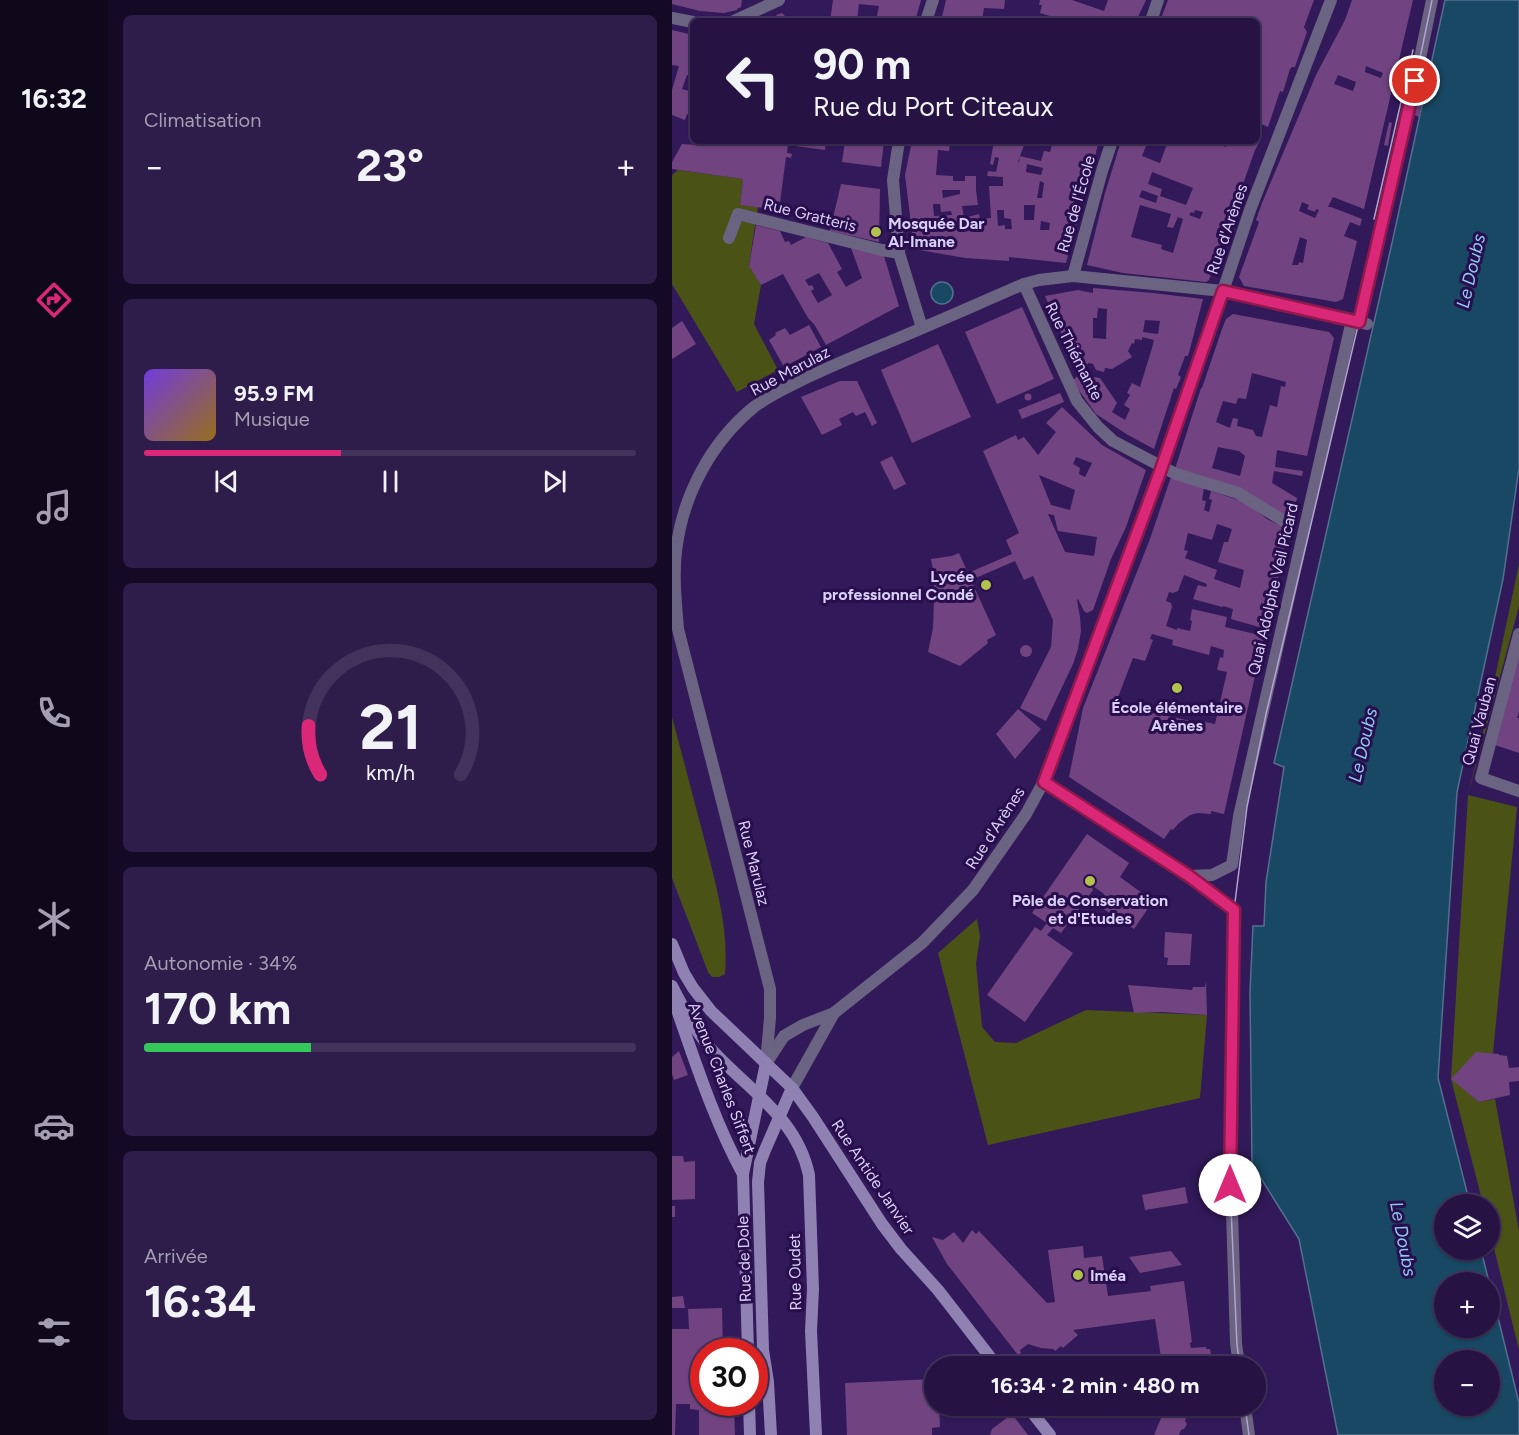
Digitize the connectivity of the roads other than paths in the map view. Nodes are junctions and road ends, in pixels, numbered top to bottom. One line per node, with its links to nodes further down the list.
1 (779, 0): 7 (street)
2 (933, 0): 8 (street)
3 (1158, 0): 9 (street)
4 (1331, 0): 17 (street, Rue d'Arènes)
5 (1432, 0): 18 (street, Quai Adolphe Veil Picard)
6 (672, 18): 10 (street)
7 (740, 18)
8 (927, 18)
9 (1152, 18)
10 (690, 21)
11 (899, 144): 14 (street)
12 (1111, 144): 15 (street, Rue de l'École)
13 (729, 238): 14 (street, Rue Gratteris)
14 (899, 253): 19 (street)
15 (1073, 276): 16 (street, Rue Marulaz); 17 (street, Rue Marulaz)
16 (1024, 284): 19 (street, Rue Marulaz); 20 (street, Rue Thiémante)
17 (1223, 291): 18 (street, Rue Marulaz); 20 (street, Rue d'Arènes)
18 (1359, 322): 25 (street, Quai Adolphe Veil Picard)
19 (922, 328): 30 (street, Rue Marulaz)
20 (1161, 467): 21 (street, Rue Thiémante); 23 (street, Rue d'Arènes)
21 (1284, 521)
22 (1519, 634): 24 (street, Quai Vauban)
23 (1044, 782): 25 (street); 29 (street, Rue d'Arènes)
24 (1519, 791)
25 (1189, 876): 37 (street)
26 (672, 944): 30 (main road, Avenue Charles Siffert)
27 (672, 986): 32 (main road, Avenue Charles Siffert)
28 (672, 994): 34 (main road, Avenue Charles Siffert)
29 (834, 1013): 30 (street, Rue d'Arènes); 31 (street, Rue d'Arènes)
30 (766, 1063): 31 (main road, Avenue Charles Siffert); 32 (main road, Rue de Dole)
31 (792, 1088): 33 (main road, Rue de Dole); 36 (main road, Rue Antide Janvier)
32 (760, 1096): 33 (main road, Avenue Charles Siffert); 34 (main road, Rue de Dole)
33 (780, 1116): 42 (main road, Rue de Dole); 43 (main road, Rue Oudet)
34 (743, 1174): 35 (main road, Rue de Dole)
35 (748, 1338)
36 (989, 1356)
37 (1238, 1356)
38 (749, 1416): 41 (main road)
39 (1035, 1416): 44 (main road)
40 (1246, 1416): 45 (street)
41 (750, 1435)
42 (771, 1435)
43 (816, 1435)
44 (1050, 1435)
45 (1249, 1435)

